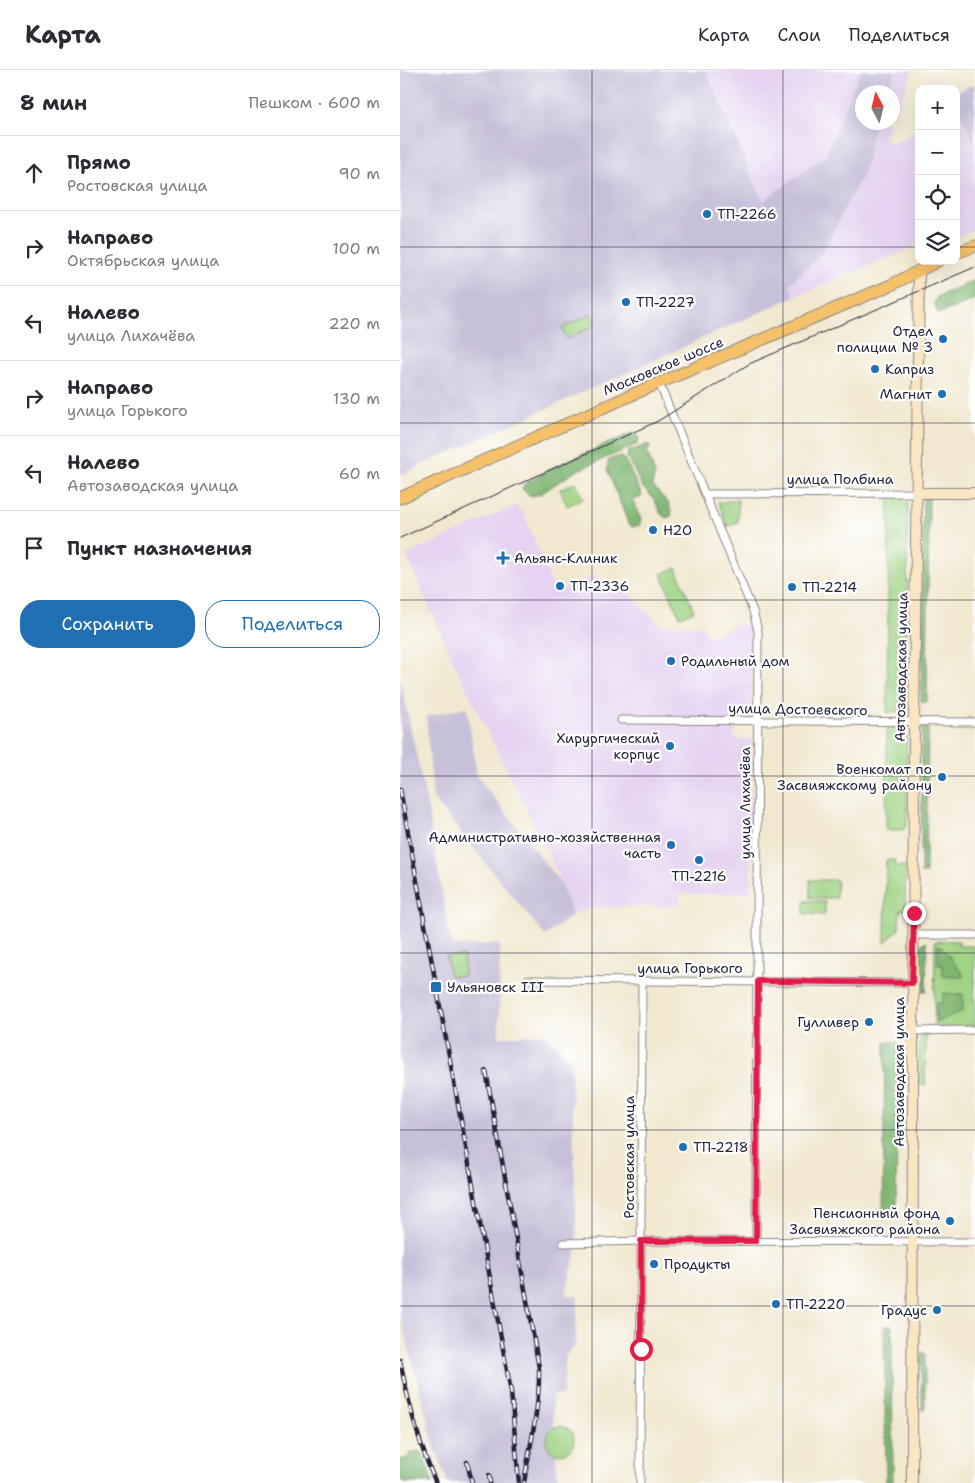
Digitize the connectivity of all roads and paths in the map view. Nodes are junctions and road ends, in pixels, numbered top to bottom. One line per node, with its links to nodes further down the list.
1 (975, 246): 2 (main road)
2 (960, 252)
3 (930, 265): 4 (main road, Московское шоссе)
4 (919, 271): 5 (main road, Московское шоссе); 6 (street, Автозаводская улица)
5 (659, 384): 8 (street, улица Лихачёва); 9 (main road, Московское шоссе)
6 (916, 492): 7 (street, улица Полбина); 8 (street, улица Полбина); 12 (street, Автозаводская улица)
7 (975, 493)
8 (705, 494): 11 (street, улица Лихачёва)
9 (400, 498)
10 (621, 720): 11 (street, улица Достоевского)
11 (757, 721): 12 (street, улица Достоевского); 18 (street, улица Лихачёва)
12 (914, 722): 13 (street, улица Достоевского); 14 (street, Автозаводская улица)
13 (975, 722)
14 (913, 935): 15 (street); 19 (street, Автозаводская улица)
15 (975, 935)
16 (526, 980): 17 (street, улица Горького)
17 (642, 980): 18 (street, улица Горького); 22 (street, Ростовская улица)
18 (758, 981): 19 (street, улица Горького); 23 (street, улица Лихачёва)
19 (912, 983): 21 (street, Автозаводская улица)
20 (975, 1030): 21 (street)
21 (912, 1031): 24 (street, Автозаводская улица)
22 (641, 1241): 23 (street); 26 (street); 27 (street, Ростовская улица)
23 (756, 1241): 24 (street)
24 (912, 1242): 25 (street); 28 (street, Автозаводская улица)
25 (975, 1242)
26 (563, 1243)
27 (640, 1483)
28 (912, 1483)

